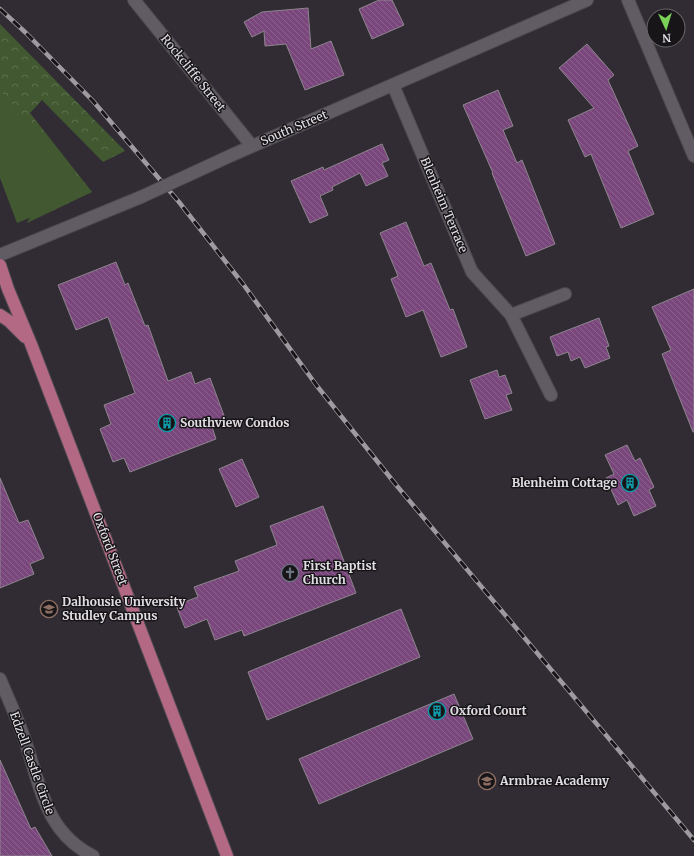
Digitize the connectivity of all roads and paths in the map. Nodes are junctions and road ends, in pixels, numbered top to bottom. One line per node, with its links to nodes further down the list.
1 (134, 0): 5 (street, Rockcliffe Street)
2 (587, 0): 4 (street, South Street)
3 (628, 0): 6 (street)
4 (393, 85): 5 (street, South Street); 11 (street, Blenheim Terrace)
5 (252, 146): 7 (street, South Street, bridge)
6 (694, 156)
7 (0, 255)
8 (0, 265): 12 (main road, Oxford Street)
9 (565, 294): 11 (street)
10 (0, 315): 12 (main road)
11 (511, 315): 13 (street, Blenheim Terrace)
12 (31, 344): 16 (main road, Oxford Street)
13 (552, 395)
14 (0, 679): 15 (street, Edzell Castle Circle)
15 (93, 856)
16 (227, 856)

